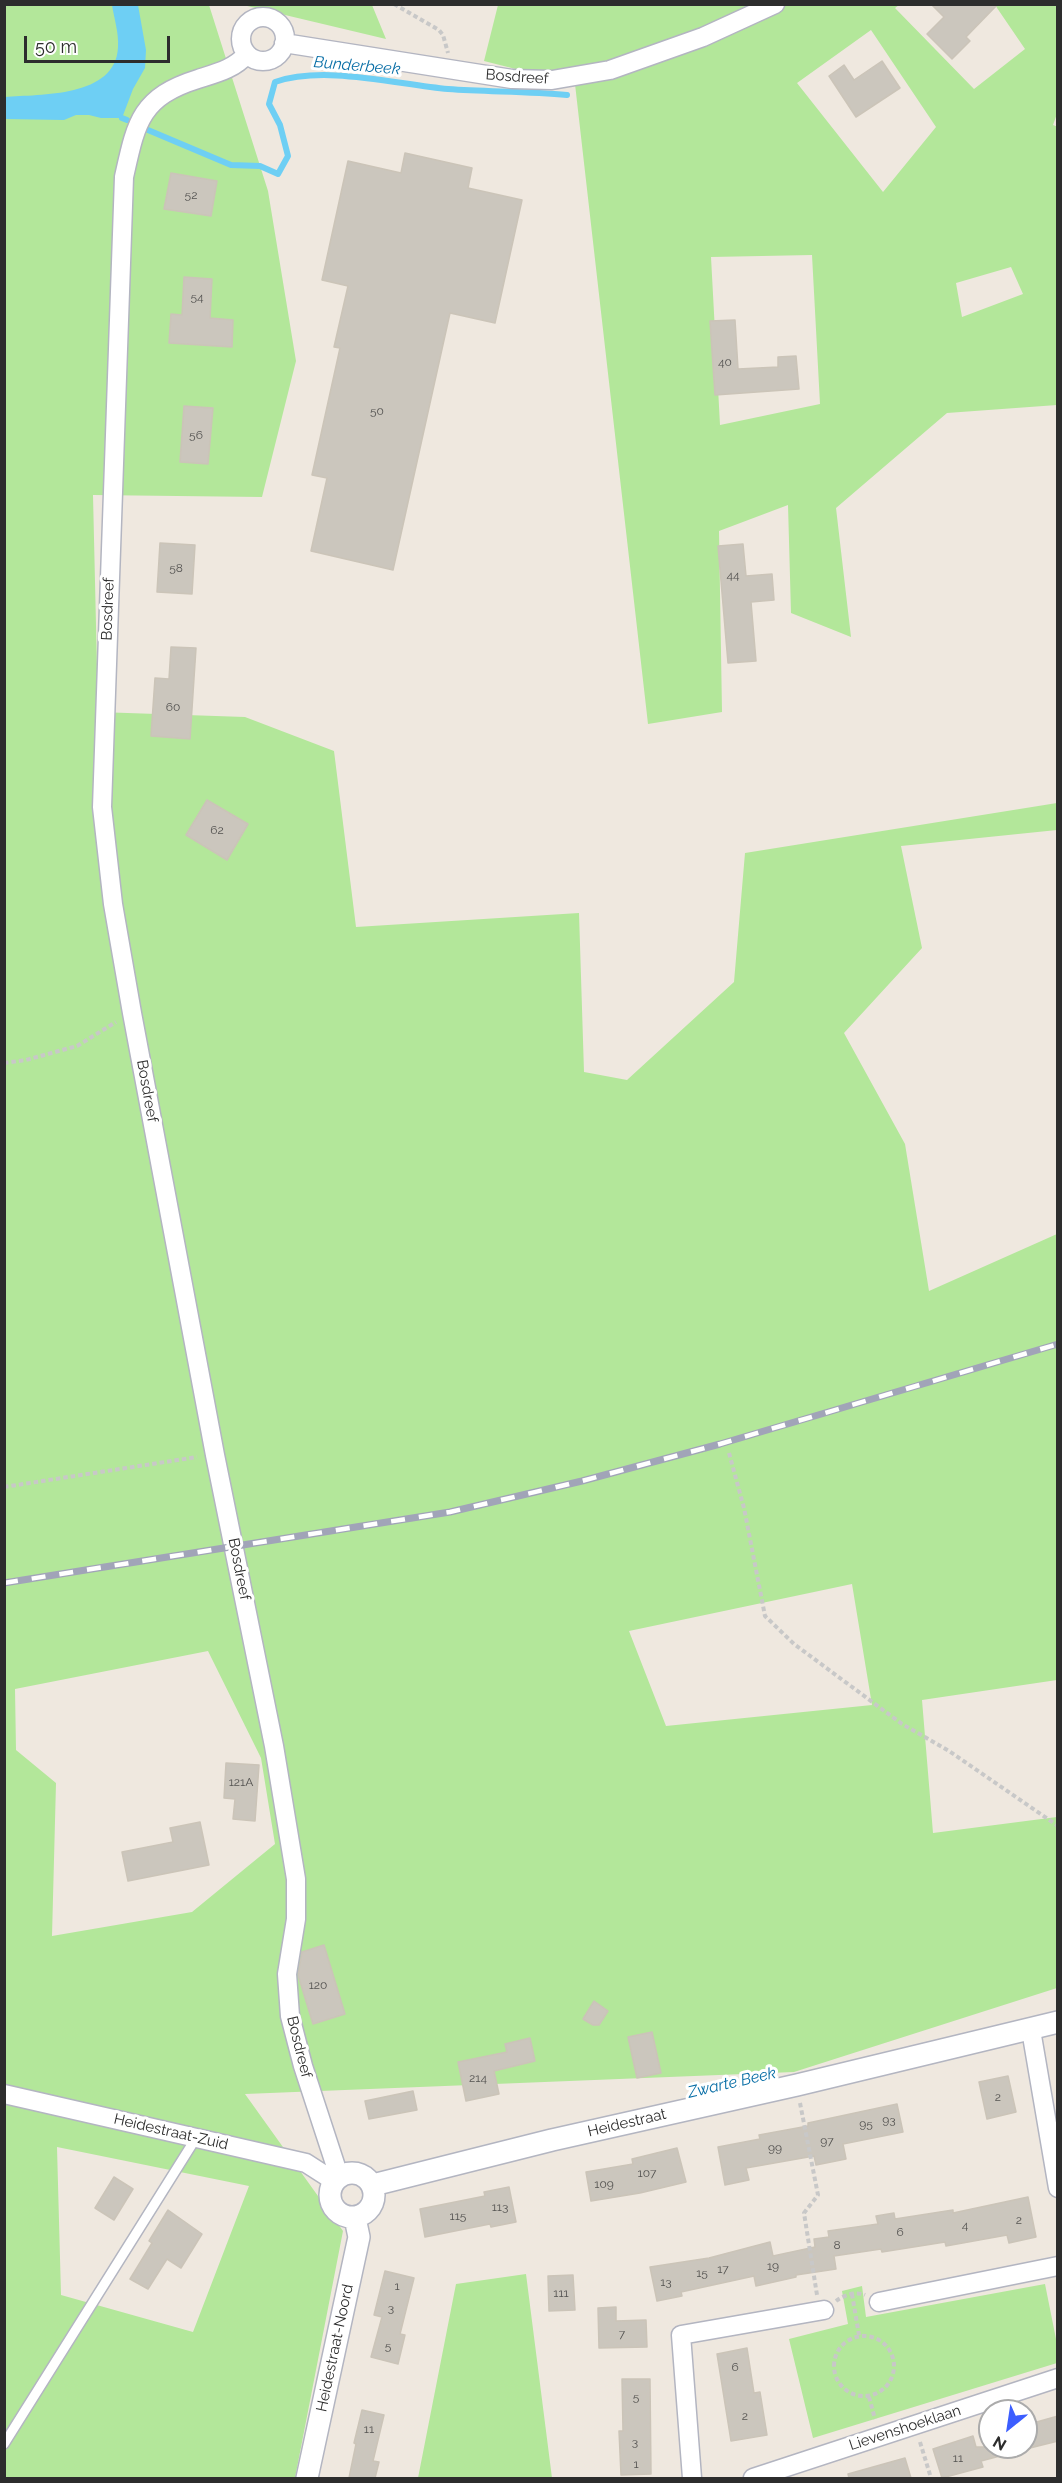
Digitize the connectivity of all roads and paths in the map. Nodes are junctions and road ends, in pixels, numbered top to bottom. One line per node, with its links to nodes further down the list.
1 (394, 4): 4 (path)
2 (774, 4): 3 (street, Bosdreef)
3 (284, 43): 5 (street); 5 (street)
4 (446, 44)
5 (247, 54): 6 (street, Bosdreef)
6 (132, 1013): 7 (path); 9 (street, Bosdreef)
7 (4, 1063)
8 (729, 1453): 13 (path)
9 (215, 1455): 10 (path); 11 (street, Bosdreef)
10 (4, 1487)
11 (234, 1546): 12 (path); 19 (street, Bosdreef)
12 (4, 1582)
13 (1058, 1826)
14 (1058, 2022): 15 (street, Heidestraat)
15 (1031, 2030): 16 (street, Heidestraat); 21 (street)
16 (797, 2085): 20 (street, Heidestraat); 26 (path)
17 (4, 2094): 18 (street, Heidestraat-Zuid)
18 (196, 2138): 19 (street, Heidestraat-Zuid); 30 (lane)
19 (337, 2178): 20 (street); 22 (street)
20 (373, 2185): 22 (street)
21 (1058, 2188)
22 (355, 2218): 31 (street, Heidestraat-Noord)
23 (1058, 2266): 25 (street)
24 (852, 2294): 25 (path); 26 (path); 27 (path)
25 (879, 2302)
26 (824, 2310): 32 (street)
27 (859, 2335): 27 (path)
28 (1058, 2378): 29 (street, Lievenshoeklaan)
29 (916, 2425): 33 (street, Lievenshoeklaan); 34 (path)
30 (4, 2444)
31 (307, 2478)
32 (692, 2478)
33 (753, 2478)
34 (931, 2478)

